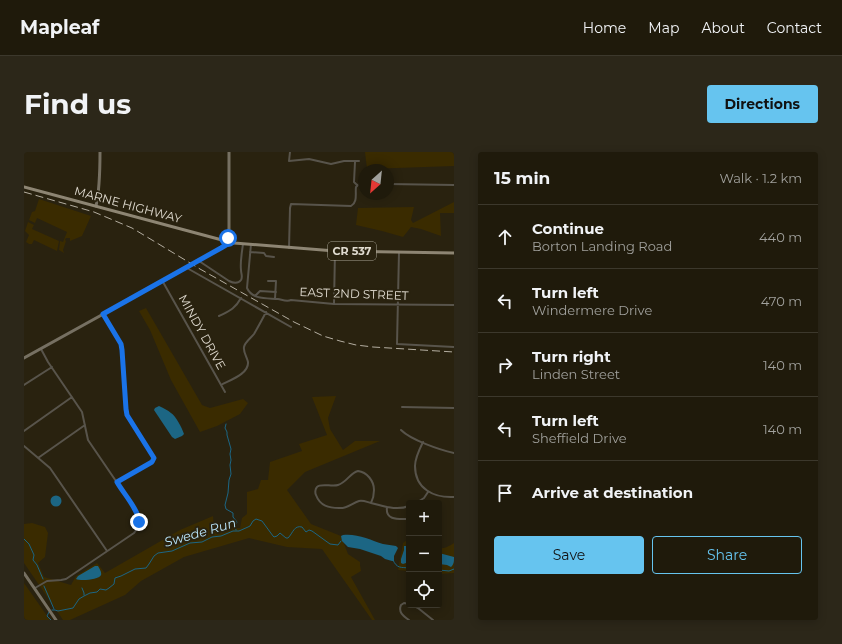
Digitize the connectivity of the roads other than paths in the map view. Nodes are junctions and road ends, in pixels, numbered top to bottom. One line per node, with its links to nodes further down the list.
1 (100, 152): 10 (street)
2 (229, 152): 11 (street)
3 (290, 152): 4 (street)
4 (355, 161): 5 (street); 7 (street)
5 (359, 161)
6 (394, 184): 8 (street)
7 (358, 185): 14 (street)
8 (454, 185)
9 (24, 186): 10 (main road, MARNE HIGHWAY / CR 537)
10 (96, 206): 11 (main road, MARNE HIGHWAY / CR 537)
11 (228, 241): 12 (main road, CR 537); 20 (street)
12 (243, 244): 13 (main road, CR 537); 20 (street)
13 (251, 244): 14 (main road, CR 537); 16 (street)
14 (289, 248): 15 (main road, CR 537)
15 (335, 251): 17 (main road, CR 537); 28 (street)
16 (250, 252): 19 (street); 25 (street)
17 (399, 252): 18 (main road, CR 537); 29 (street)
18 (454, 253)
19 (274, 257)
20 (198, 261): 21 (street)
21 (187, 268): 22 (street); 26 (street)
22 (163, 281): 32 (street); 40 (street, MINDY DRIVE)
23 (268, 281): 24 (street)
24 (276, 292): 25 (street); 27 (street)
25 (255, 296): 27 (street, EAST 2ND STREET)
26 (240, 298): 31 (street); 33 (street)
27 (275, 299): 28 (street, EAST 2ND STREET)
28 (334, 304): 29 (street, EAST 2ND STREET)
29 (398, 305): 30 (street, EAST 2ND STREET); 35 (street)
30 (454, 305)
31 (266, 312): 34 (street); 40 (street)
32 (103, 314): 36 (street); 52 (street)
33 (219, 316)
34 (291, 327)
35 (454, 347)
36 (40, 349): 37 (street); 38 (street)
37 (24, 358)
38 (52, 367): 39 (street); 42 (street)
39 (24, 385)
40 (221, 385): 41 (street, MINDY DRIVE)
41 (225, 392)
42 (72, 397): 45 (street); 47 (street)
43 (402, 407): 44 (street)
44 (454, 408)
45 (85, 425): 51 (street); 52 (street)
46 (401, 430): 48 (street)
47 (24, 431)
48 (422, 442): 50 (street); 53 (street)
49 (24, 446): 51 (street)
50 (454, 453)
51 (38, 458): 60 (street)
52 (117, 482): 60 (street)
53 (428, 492): 54 (street); 55 (street)
54 (454, 496)
55 (421, 500)
56 (371, 503): 56 (street); 57 (street)
57 (387, 507): 58 (street); 59 (street)
58 (406, 507)
59 (406, 519)
60 (107, 551): 62 (street)
61 (24, 573): 62 (street)
62 (35, 588): 65 (street)
63 (406, 603): 66 (street)
64 (418, 608): 67 (street)
65 (56, 620)
66 (409, 620)
67 (433, 620)

